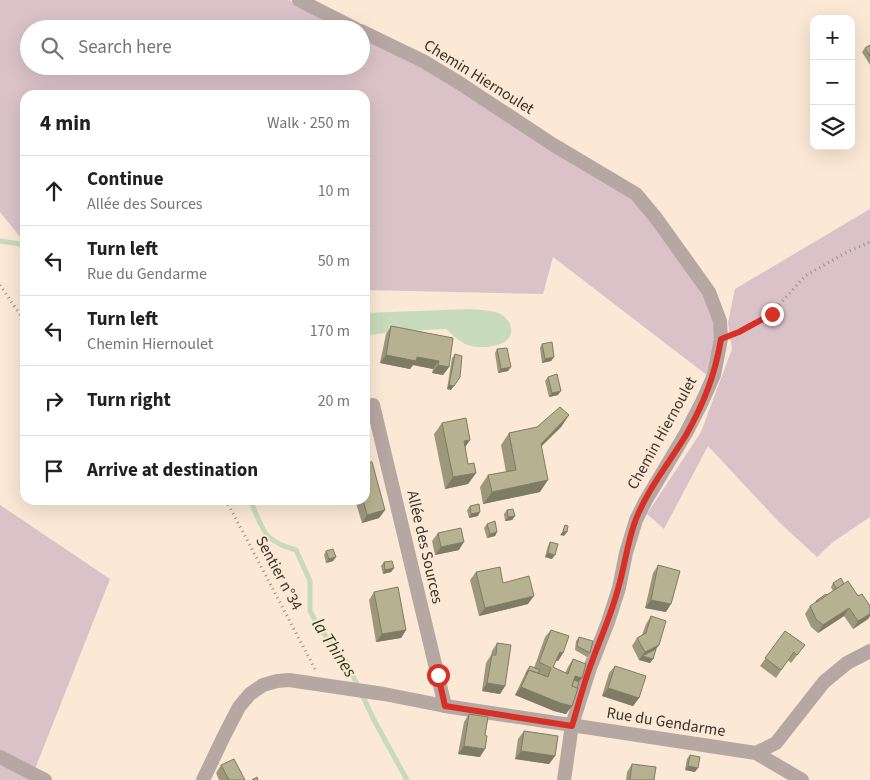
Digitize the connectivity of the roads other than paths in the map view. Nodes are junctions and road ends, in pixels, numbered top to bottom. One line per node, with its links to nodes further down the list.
1 (299, 0): 2 (street)
2 (338, 20)
3 (370, 35): 7 (street, Chemin Hiernoulet)
4 (370, 405): 6 (street, Allée des Sources)
5 (870, 651): 8 (street)
6 (445, 706): 7 (street, Rue du Gendarme); 11 (street, Rue du Gendarme)
7 (572, 726): 8 (street, Rue du Gendarme); 12 (street, Chemin Hiernoulet)
8 (756, 753): 13 (street)
9 (0, 757): 10 (street)
10 (45, 780)
11 (203, 780)
12 (564, 780)
13 (802, 780)

